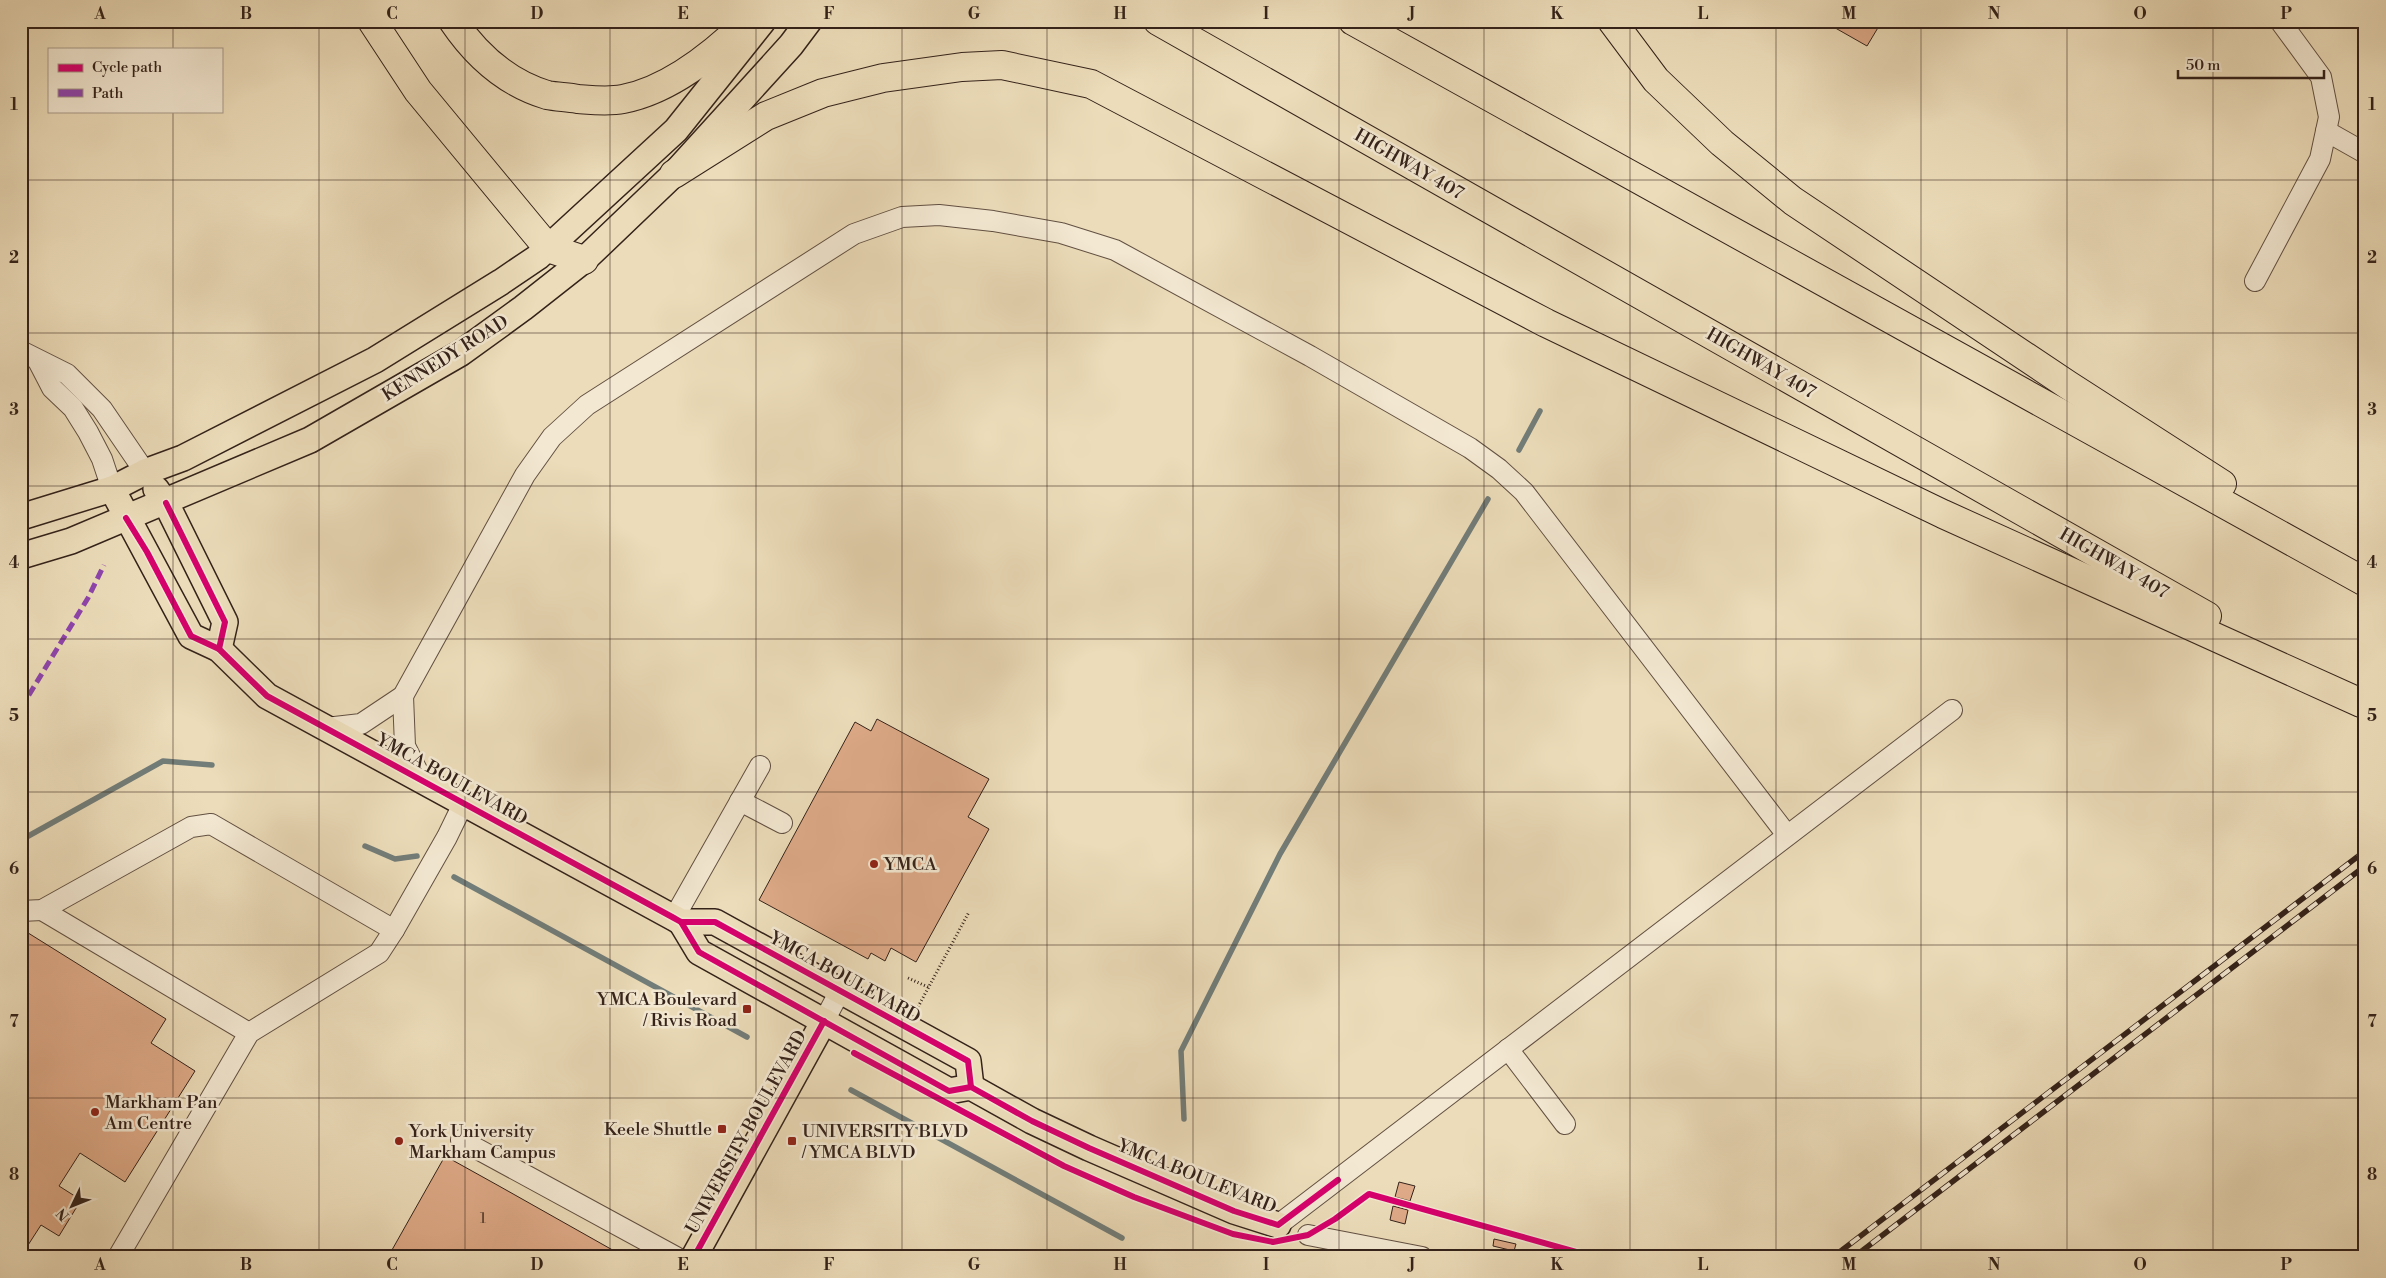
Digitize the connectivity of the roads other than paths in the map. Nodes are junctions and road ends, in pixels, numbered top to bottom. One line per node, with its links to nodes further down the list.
1 (372, 21): 13 (highway)
2 (453, 21): 3 (highway)
3 (748, 21)
4 (763, 21): 13 (main road, KENNEDY ROAD)
5 (809, 21): 12 (main road, KENNEDY ROAD)
6 (1158, 21): 27 (highway, HIGHWAY 407)
7 (1353, 21): 24 (highway)
8 (1612, 21): 23 (highway)
9 (2280, 21): 10 (street)
10 (2326, 130): 11 (street); 15 (street)
11 (2365, 153)
12 (674, 174): 14 (main road, KENNEDY ROAD); 27 (highway)
13 (548, 248): 14 (highway); 17 (main road, KENNEDY ROAD)
14 (584, 260): 19 (main road, KENNEDY ROAD)
15 (2255, 281)
16 (30, 356): 17 (street); 18 (street)
17 (145, 472): 18 (main road, KENNEDY ROAD); 19 (main road)
18 (112, 489): 20 (main road, KENNEDY ROAD); 21 (main road, YMCA BOULEVARD)
19 (166, 502): 21 (main road, KENNEDY ROAD); 25 (main road)
20 (21, 516)
21 (126, 518): 22 (main road, KENNEDY ROAD); 25 (main road, YMCA BOULEVARD)
22 (21, 556)
23 (2365, 574)
24 (2365, 582)
25 (219, 650): 29 (main road, YMCA BOULEVARD)
26 (403, 696): 29 (street); 31 (street); 35 (street)
27 (2363, 704)
28 (1952, 710): 35 (street)
29 (326, 728): 31 (main road, YMCA BOULEVARD)
30 (760, 766): 32 (street)
31 (422, 780): 33 (main road, YMCA BOULEVARD)
32 (740, 801): 34 (street); 38 (street)
33 (464, 802): 38 (main road, YMCA BOULEVARD); 39 (street)
34 (782, 823)
35 (1787, 835): 43 (street)
36 (42, 910): 37 (street); 39 (street); 42 (street)
37 (21, 911)
38 (678, 920): 40 (main road, YMCA BOULEVARD); 41 (main road)
39 (394, 930): 42 (street)
40 (840, 991): 41 (street, UNIVERSITY BOULEVARD); 44 (main road, YMCA BOULEVARD)
41 (824, 1022): 44 (main road); 51 (main road, UNIVERSITY BOULEVARD)
42 (249, 1033): 49 (street)
43 (1508, 1049): 45 (street); 47 (street)
44 (971, 1087): 47 (main road, YMCA BOULEVARD)
45 (1565, 1124)
46 (461, 1140): 50 (street)
47 (1278, 1225): 48 (street)
48 (1308, 1235): 52 (street); 53 (street)
49 (118, 1257)
50 (676, 1257)
51 (694, 1257)
52 (1352, 1257)
53 (1422, 1257)

